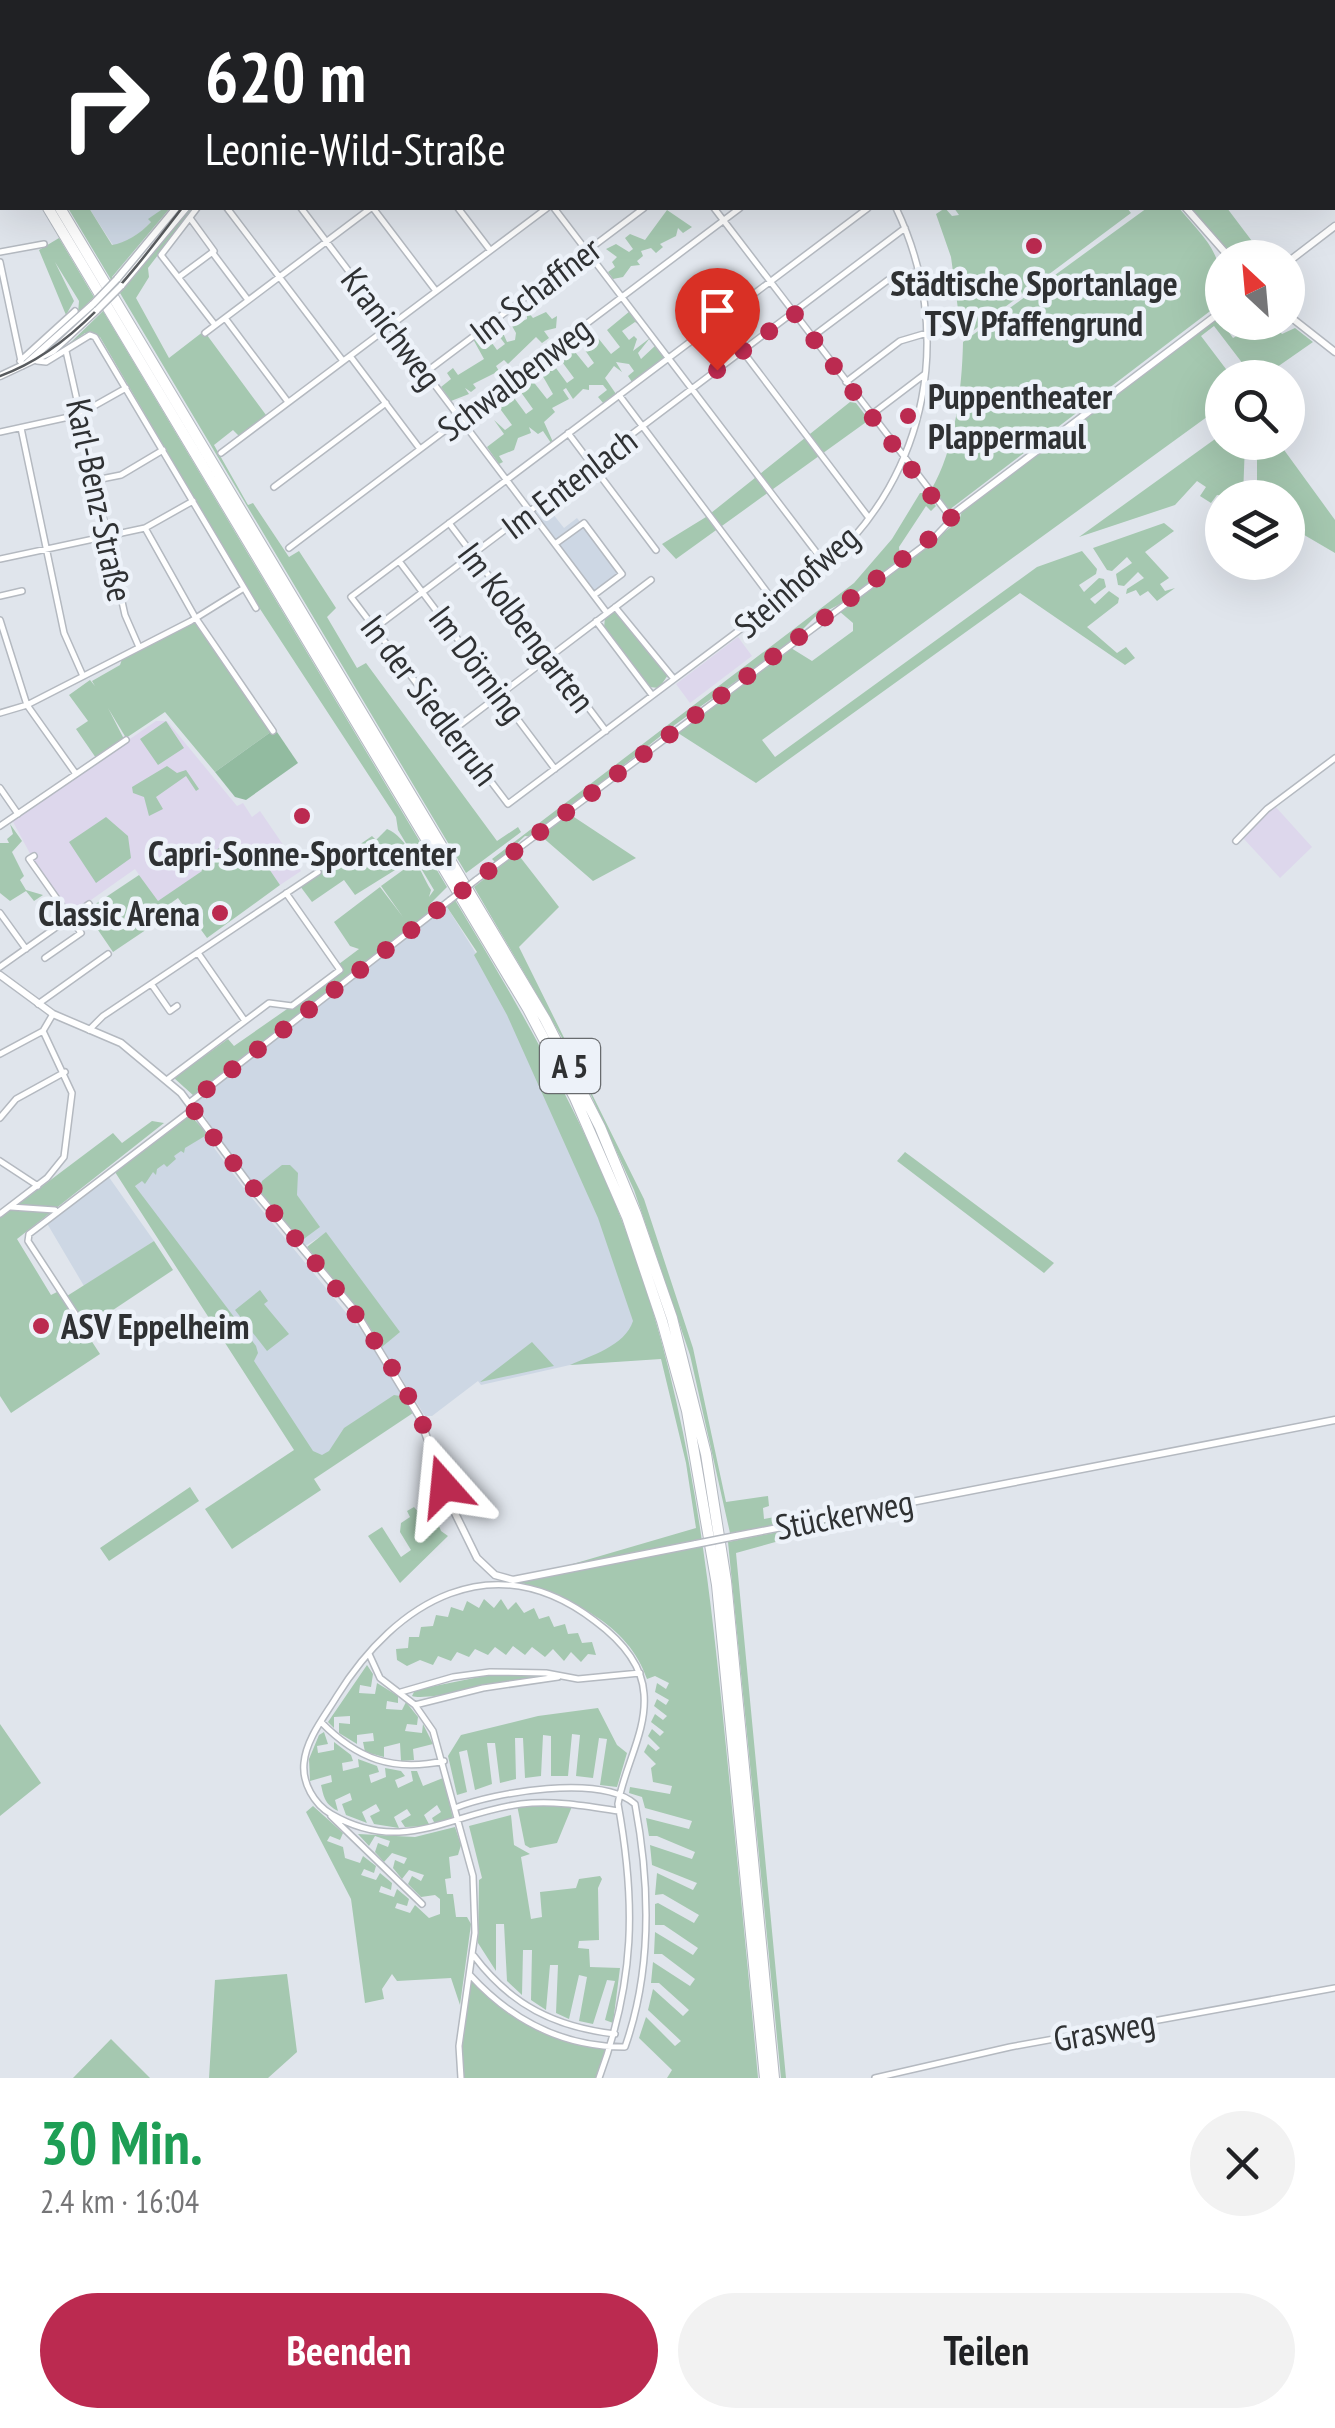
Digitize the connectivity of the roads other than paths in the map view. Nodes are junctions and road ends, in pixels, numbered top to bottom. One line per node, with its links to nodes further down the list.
1 (49, 210): 190 (highway, A 5)
2 (61, 210): 191 (highway, A 5)
3 (174, 210): 36 (street)
4 (184, 210): 36 (street)
5 (196, 210): 19 (street)
6 (229, 210): 33 (street)
7 (303, 210): 24 (street, Kranichweg)
8 (365, 210): 24 (street)
9 (370, 210): 37 (street)
10 (460, 210): 28 (street)
11 (543, 210): 28 (street)
12 (556, 210): 29 (street)
13 (641, 210): 29 (street, Im Schaffner)
14 (716, 210): 20 (street)
15 (737, 210): 20 (street, Schwalbenweg)
16 (865, 210): 35 (street)
17 (897, 210): 22 (street, Steinhofweg)
18 (1188, 210): 23 (street)
19 (190, 218): 27 (street); 34 (street)
20 (724, 220): 35 (street); 38 (street, Schwalbenweg)
21 (1335, 226): 26 (street)
22 (905, 228): 32 (street, Steinhofweg); 42 (street, Im Entenlach)
23 (1214, 240)
24 (326, 241): 33 (street); 47 (street, Kranichweg)
25 (44, 244): 30 (street)
26 (1305, 249)
27 (212, 250): 34 (street); 39 (street)
28 (490, 250): 37 (street)
29 (587, 251): 38 (street); 60 (street, Im Schaffner)
30 (0, 252)
31 (0, 262): 59 (street)
32 (918, 270): 50 (street, Steinhofweg); 51 (street)
33 (279, 276): 39 (street); 58 (street)
34 (179, 277): 46 (street)
35 (770, 281): 42 (street); 44 (street)
36 (119, 282): 40 (street, bridge)
37 (436, 291): 47 (street)
38 (623, 296): 56 (street); 71 (street, Schwalbenweg)
39 (248, 300): 43 (street)
40 (95, 307): 57 (street); 59 (street)
41 (75, 311): 59 (street)
42 (794, 313): 51 (street); 53 (street, Im Entenlach)
43 (225, 318): 46 (street); 67 (street)
44 (719, 320): 53 (street); 56 (street)
45 (1205, 324): 86 (street)
46 (215, 325): 49 (street)
47 (390, 326): 55 (street); 60 (street, Kranichweg)
48 (1305, 328): 54 (street)
49 (204, 333)
50 (928, 333): 61 (street, Steinhofweg); 63 (street)
51 (812, 337): 63 (street)
52 (66, 351): 57 (street); 64 (street); 69 (street, Karl-Benz-Straße)
53 (742, 351): 65 (street, Im Entenlach); 87 (street)
54 (1335, 352)
55 (350, 356): 58 (street); 68 (street)
56 (668, 358): 65 (street); 66 (street)
57 (37, 360): 59 (street)
58 (343, 361): 67 (street)
59 (21, 364): 62 (street)
60 (426, 372): 71 (street, Kranichweg)
61 (926, 374): 70 (street); 79 (street, Steinhofweg)
62 (0, 376)
63 (846, 382): 70 (street)
64 (126, 388): 69 (street); 77 (street)
65 (692, 389): 72 (street, Im Entenlach); 98 (street)
66 (619, 395): 72 (street); 75 (street)
67 (288, 402): 78 (street)
68 (386, 403): 76 (street); 83 (street)
69 (82, 413): 73 (street); 81 (street, Karl-Benz-Straße)
70 (871, 414): 79 (street)
71 (460, 418): 76 (street, Schwalbenweg); 82 (street, Kranichweg)
72 (643, 426): 80 (street, Im Entenlach); 105 (street)
73 (21, 428): 74 (street); 93 (street)
74 (0, 432)
75 (568, 434): 80 (street); 82 (street)
76 (420, 448): 92 (street, Schwalbenweg)
77 (163, 450): 81 (street); 84 (street)
78 (221, 453)
79 (906, 460): 86 (street); 87 (street, Steinhofweg)
80 (592, 465): 85 (street, Im Entenlach); 94 (street)
81 (96, 480): 90 (street, Karl-Benz-Straße)
82 (506, 480): 85 (street, Kranichweg); 88 (street)
83 (274, 487)
84 (194, 500): 89 (street); 100 (street)
85 (531, 512): 91 (street, Kranichweg); 95 (street, Im Entenlach)
86 (952, 515): 159 (street, bridge)
87 (868, 518): 98 (street, Steinhofweg)
88 (449, 523): 95 (street, Im Kolbengarten); 97 (street)
89 (146, 528): 90 (street); 109 (street)
90 (109, 536): 93 (street); 114 (street, Karl-Benz-Straße)
91 (555, 544): 104 (street, Kranichweg); 104 (street)
92 (289, 548)
93 (47, 549): 96 (street); 117 (street)
94 (656, 550)
95 (473, 555): 102 (street, Im Entenlach); 116 (street, Im Kolbengarten)
96 (0, 559)
97 (398, 561): 102 (street, Im Dörning); 112 (street, In der Siedlerruh)
98 (826, 565): 105 (street, Steinhofweg)
99 (651, 580): 106 (street)
100 (244, 588): 107 (street); 109 (street)
101 (22, 591): 103 (street)
102 (424, 592): 112 (street, Im Entenlach); 119 (street, Im Dörning)
103 (0, 596)
104 (594, 596): 108 (street, Kranichweg)
105 (776, 604): 118 (street, Steinhofweg)
106 (615, 607): 108 (street); 118 (street)
107 (256, 608)
108 (607, 613): 111 (street)
109 (196, 617): 114 (street); 124 (street)
110 (0, 620): 113 (street)
111 (596, 621): 116 (street); 120 (street)
112 (375, 628): 123 (street, In der Siedlerruh)
113 (9, 648): 115 (street); 121 (street)
114 (139, 648): 117 (street)
115 (0, 651)
116 (550, 656): 119 (street); 125 (street, Im Kolbengarten)
117 (83, 676): 121 (street)
118 (674, 680): 120 (street, Steinhofweg)
119 (502, 694): 123 (street); 128 (street, Im Dörning)
120 (652, 696): 125 (street, Steinhofweg)
121 (27, 705): 122 (street); 129 (street)
122 (0, 713)
123 (452, 730): 131 (street, In der Siedlerruh)
124 (273, 731)
125 (606, 731): 128 (street, Steinhofweg)
126 (126, 740): 129 (street)
127 (1335, 758): 134 (street)
128 (556, 768): 131 (street, Steinhofweg)
129 (76, 774): 132 (street)
130 (0, 788): 132 (street)
131 (508, 804)
132 (18, 814): 133 (street)
133 (0, 826)
134 (1236, 841)
135 (34, 856): 140 (street)
136 (318, 872): 137 (street)
137 (286, 892): 142 (street); 153 (street)
138 (89, 904): 140 (street)
139 (0, 912): 141 (street)
140 (70, 918): 141 (street); 144 (street)
141 (26, 950): 145 (street)
142 (198, 953): 148 (street); 153 (street)
143 (108, 954): 150 (street)
144 (45, 958)
145 (0, 967)
146 (0, 975): 147 (street, Stückerweg)
147 (8, 982): 149 (street); 150 (street, Stückerweg)
148 (152, 984): 151 (street); 154 (street)
149 (0, 987)
150 (38, 1004): 152 (street, Stückerweg)
151 (178, 1006)
152 (53, 1014): 154 (street, Stückerweg); 155 (street)
153 (244, 1021): 158 (street)
154 (89, 1030): 158 (street, Stückerweg)
155 (43, 1031): 156 (street); 157 (street)
156 (0, 1054)
157 (65, 1072): 160 (street); 162 (street)
158 (168, 1079): 159 (street, Stückerweg)
159 (191, 1106): 164 (street); 167 (street, Stückerweg, bridge)
160 (0, 1118)
161 (0, 1162): 162 (street)
162 (38, 1186): 163 (street)
163 (11, 1207): 164 (street); 165 (street)
164 (58, 1211): 166 (street)
165 (0, 1214)
166 (84, 1327)
167 (1335, 1420)
168 (369, 1654): 169 (street); 171 (street); 173 (street)
169 (640, 1673): 170 (street); 175 (street)
170 (561, 1676): 171 (street); 172 (street)
171 (401, 1692): 172 (street)
172 (415, 1705): 174 (street)
173 (321, 1722): 174 (street); 178 (street)
174 (444, 1761): 176 (street)
175 (620, 1796): 176 (street); 177 (street); 180 (street)
176 (455, 1808): 179 (street)
177 (619, 1811): 179 (street); 181 (street)
178 (330, 1814): 179 (street); 182 (street)
179 (460, 1822): 183 (street)
180 (644, 1866): 181 (street); 187 (street)
181 (629, 1868): 186 (street)
182 (422, 1904)
183 (473, 1954): 184 (street); 186 (street)
184 (470, 1975): 187 (street); 188 (street)
185 (1335, 1988): 192 (street, Grasweg)
186 (614, 2034): 187 (street)
187 (610, 2048): 189 (street)
188 (461, 2078)
189 (599, 2078)
190 (765, 2078)
191 (774, 2078)
192 (875, 2078)

